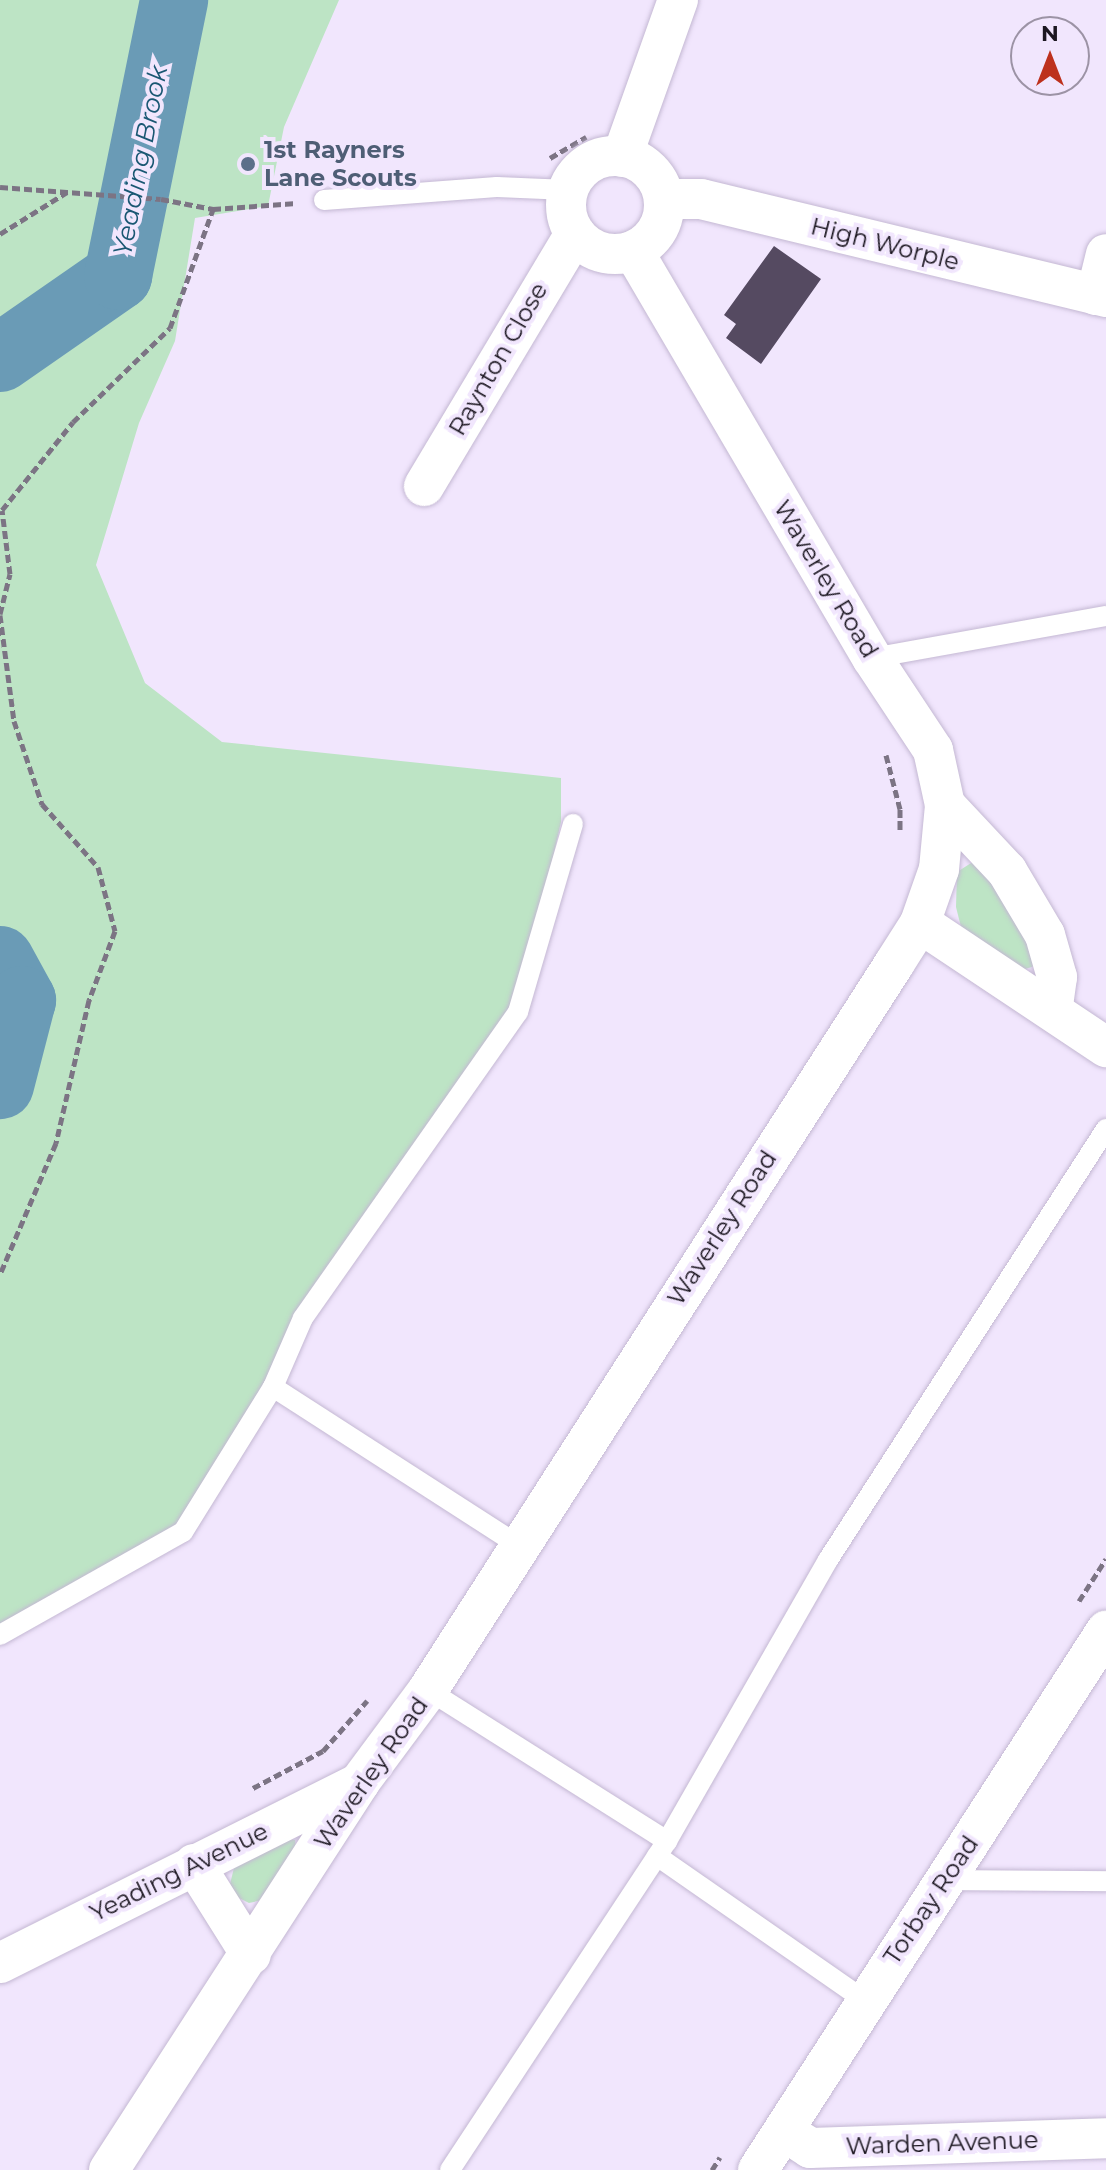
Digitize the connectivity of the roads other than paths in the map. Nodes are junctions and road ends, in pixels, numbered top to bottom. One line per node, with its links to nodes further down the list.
1 (678, 0): 2 (street)
2 (622, 157): 3 (street); 4 (street)
3 (568, 190): 5 (lane); 6 (street)
4 (664, 199): 7 (street); 9 (street, High Worple)
5 (324, 200)
6 (575, 234): 7 (street); 10 (street, Raynton Close)
7 (633, 251): 12 (street, Waverley Road)
8 (1106, 254): 9 (street)
9 (1101, 296)
10 (424, 486)
11 (1106, 616): 12 (lane)
12 (872, 658): 13 (street, Waverley Road)
13 (945, 805): 15 (street, Waverley Road); 16 (street)
14 (573, 824): 19 (lane)
15 (920, 923): 16 (street); 20 (street, Waverley Road)
16 (1053, 1007): 17 (street)
17 (1106, 1047)
18 (1106, 1129): 25 (lane)
19 (273, 1387): 20 (lane); 22 (lane)
20 (518, 1545): 23 (street, Waverley Road)
21 (1106, 1631): 27 (street, Torbay Road)
22 (0, 1635)
23 (428, 1690): 24 (street, Waverley Road); 25 (lane)
24 (359, 1783): 26 (street, Yeading Avenue); 29 (street, Waverley Road)
25 (662, 1849): 31 (lane); 35 (lane)
26 (194, 1864): 29 (street); 30 (street, Yeading Avenue)
27 (945, 1880): 28 (lane); 31 (street, Torbay Road)
28 (1106, 1881)
29 (251, 1955): 34 (street, Waverley Road)
30 (0, 1963)
31 (864, 2000): 32 (street, Torbay Road)
32 (784, 2131): 33 (street, Warden Avenue); 36 (street, Torbay Road)
33 (1106, 2138)
34 (109, 2170)
35 (450, 2170)
36 (758, 2170)

